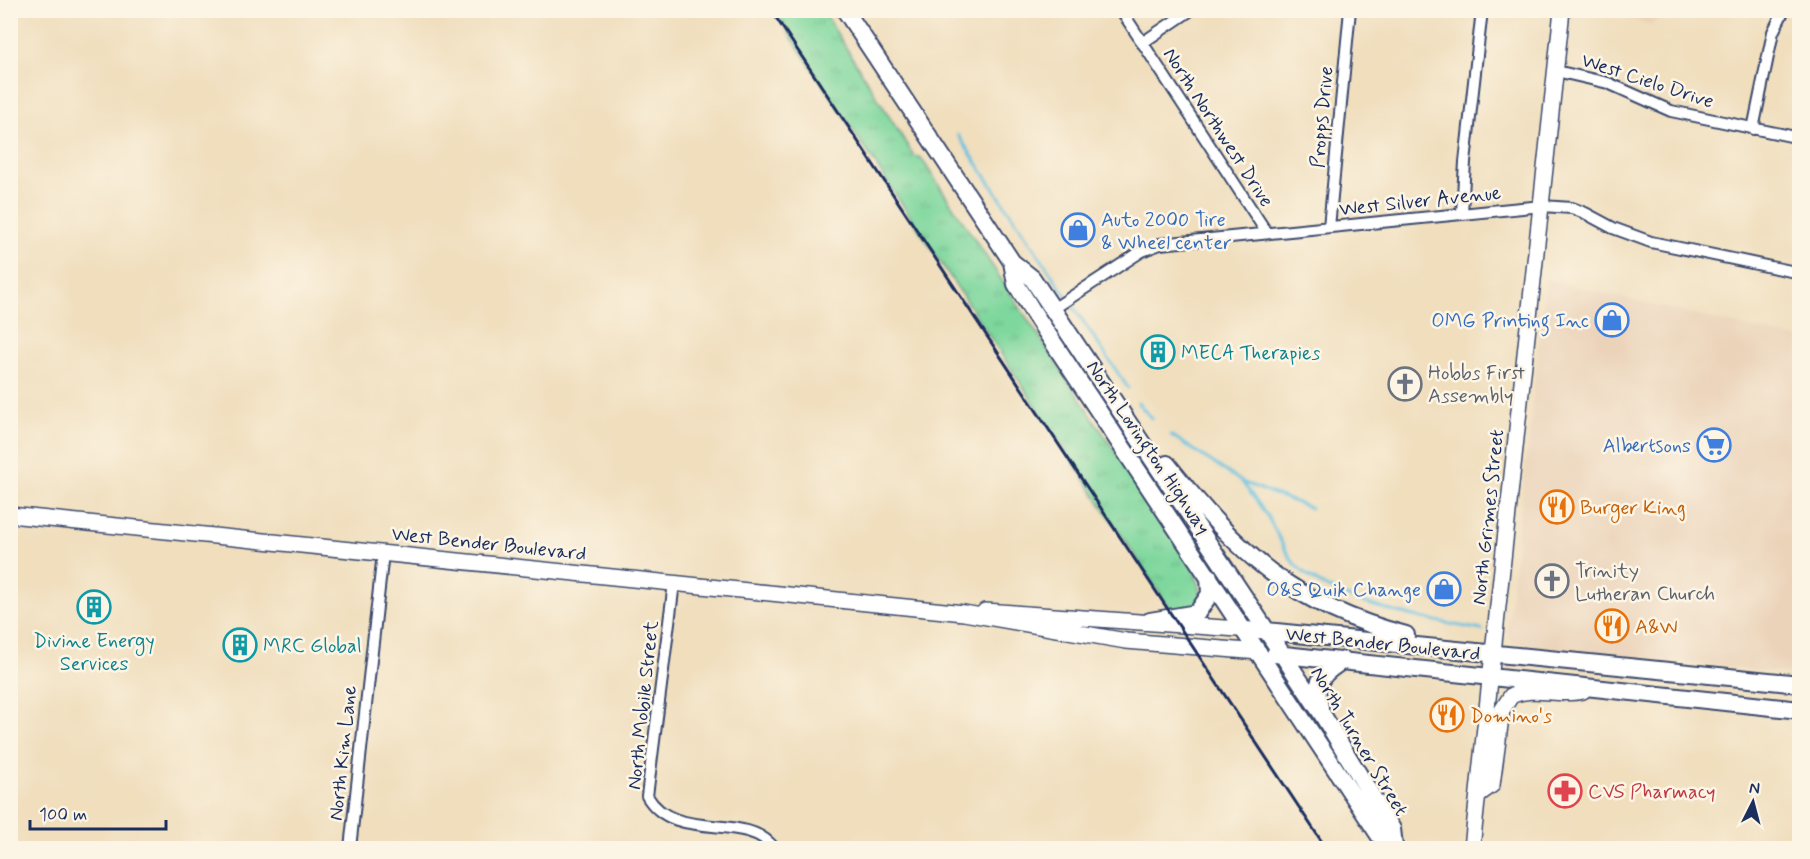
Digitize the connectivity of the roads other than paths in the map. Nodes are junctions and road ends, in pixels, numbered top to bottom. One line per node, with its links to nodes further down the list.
1 (1121, 10): 8 (street, North Northwest Drive)
2 (1191, 10): 8 (street)
3 (1350, 10): 14 (street, Propps Drive)
4 (1482, 10): 13 (street)
5 (1562, 10): 9 (main road, North Grimes Street)
6 (1784, 10): 10 (street)
7 (852, 13): 16 (main road, North Lovington Highway)
8 (1142, 43): 15 (street, North Northwest Drive)
9 (1556, 71): 10 (street, West Cielo Drive); 12 (main road, North Grimes Street)
10 (1753, 129): 11 (street, West Cielo Drive)
11 (1800, 138)
12 (1542, 206): 13 (street, West Silver Avenue); 17 (street, West Silver Avenue); 30 (main road, North Grimes Street)
13 (1462, 213): 14 (street, West Silver Avenue)
14 (1329, 227): 15 (street, West Silver Avenue)
15 (1267, 232): 18 (street, West Silver Avenue)
16 (1012, 262): 18 (main road, North Lovington Highway); 22 (main road, North Lovington Highway)
17 (1800, 273)
18 (1053, 309): 19 (main road, North Lovington Highway)
19 (1138, 438): 27 (main road, North Lovington Highway); 28 (main road)
20 (10, 514): 21 (main road, West Bender Boulevard)
21 (383, 553): 23 (main road, West Bender Boulevard); 42 (street, North Kim Lane)
22 (1209, 576): 25 (main road); 26 (main road, North Lovington Highway)
23 (674, 583): 24 (main road, West Bender Boulevard); 43 (street, North Mobile Street)
24 (964, 613): 25 (main road, West Bender Boulevard); 29 (main road, West Bender Boulevard)
25 (1150, 621): 26 (main road, West Bender Boulevard)
26 (1245, 629): 27 (main road, West Bender Boulevard); 29 (main road, North Lovington Highway)
27 (1266, 631): 28 (main road, West Bender Boulevard); 31 (main road, North Turner Street)
28 (1447, 648): 30 (main road, West Bender Boulevard)
29 (1259, 652): 31 (main road, West Bender Boulevard); 41 (main road, North Turner Street)
30 (1493, 652): 33 (main road, West Bender Boulevard); 34 (main road, North Grimes Street)
31 (1282, 654): 32 (main road, West Bender Boulevard); 39 (main road, North Turner Street)
32 (1344, 660): 34 (main road, West Bender Boulevard); 39 (main road)
33 (1686, 672): 35 (main road, West Bender Boulevard); 37 (main road)
34 (1491, 675): 36 (main road, West Bender Boulevard); 40 (main road, North Grimes Street)
35 (1800, 684)
36 (1595, 687): 37 (main road, West Bender Boulevard); 40 (main road)
37 (1683, 697): 38 (main road, West Bender Boulevard)
38 (1800, 710)
39 (1322, 714): 41 (main road, North Turner Street)
40 (1478, 795): 44 (main road, North Grimes Street)
41 (1394, 847)
42 (350, 849)
43 (774, 849)
44 (1472, 849)

